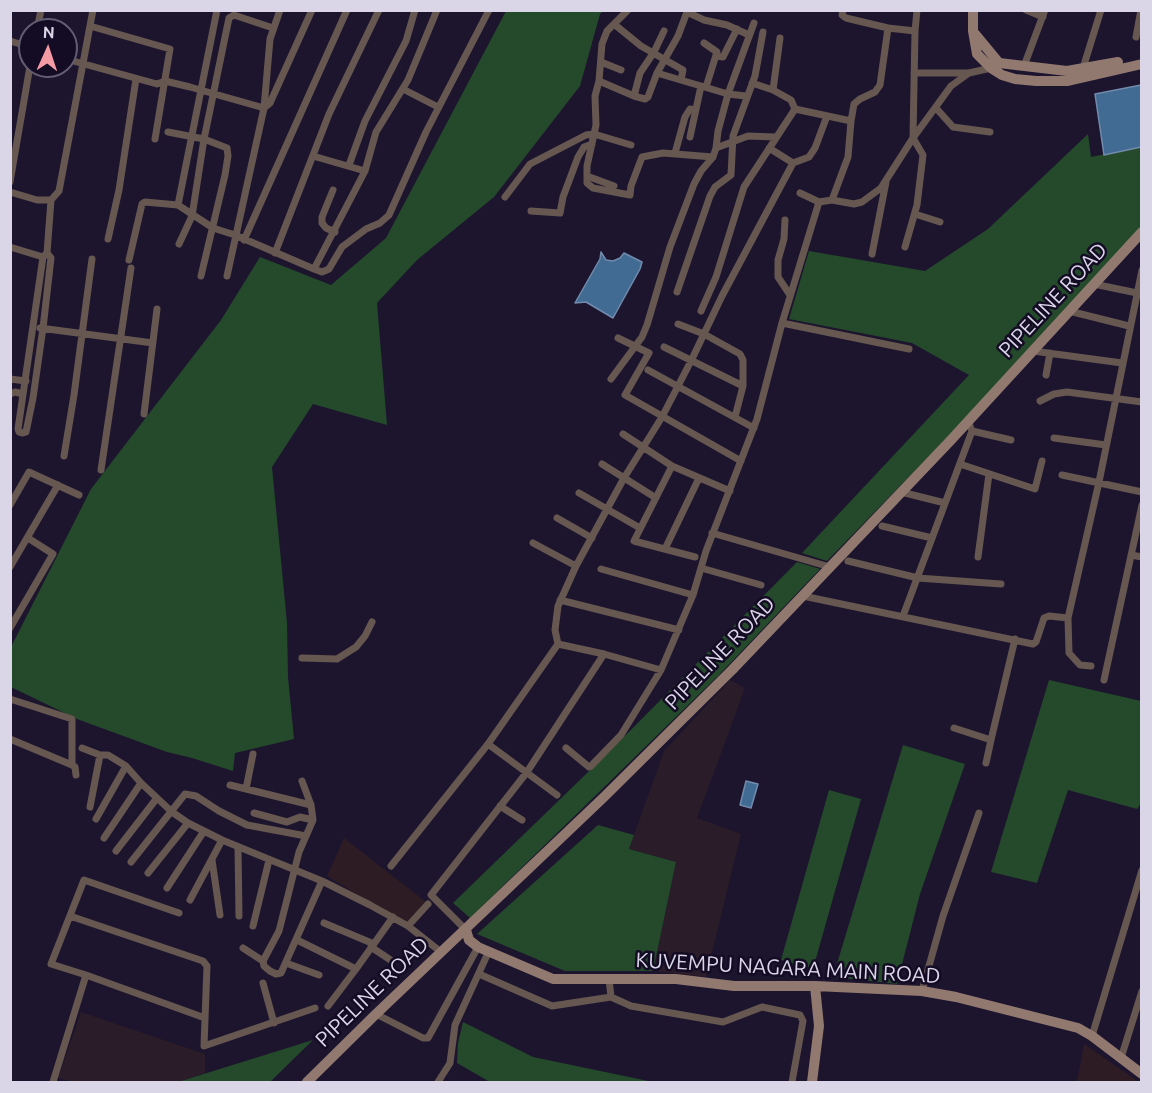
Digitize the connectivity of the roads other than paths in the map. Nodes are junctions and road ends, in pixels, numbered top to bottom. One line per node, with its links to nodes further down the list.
1 (93, 10): 22 (street)
2 (218, 10): 19 (street); 60 (street)
3 (280, 10): 23 (street)
4 (312, 10): 66 (street)
5 (347, 10): 114 (street)
6 (379, 10): 87 (street)
7 (415, 10): 32 (street)
8 (436, 10): 34 (street)
9 (489, 10): 65 (street)
10 (628, 10): 21 (street)
11 (843, 10): 24 (street)
12 (917, 10): 27 (street)
13 (973, 10): 43 (street)
14 (1026, 10): 18 (street)
15 (1101, 10): 45 (street)
16 (1141, 10): 30 (street)
17 (700, 14): 25 (street); 38 (street)
18 (1044, 14): 44 (street)
19 (231, 16): 23 (street); 61 (street)
20 (754, 23): 29 (street)
21 (614, 24): 35 (street); 39 (street)
22 (90, 26): 42 (street); 54 (street)
23 (273, 27): 66 (street)
24 (888, 28): 27 (street); 71 (street)
25 (737, 29): 29 (street); 36 (street)
26 (664, 31): 35 (street)
27 (915, 31): 48 (street)
28 (763, 32): 56 (street)
29 (749, 35): 62 (street)
30 (1137, 37)
31 (780, 38): 59 (street)
32 (406, 41): 34 (street); 90 (street)
33 (704, 43): 36 (street)
34 (422, 47): 58 (street)
35 (654, 52): 38 (street); 63 (street)
36 (716, 56): 57 (street)
37 (1142, 57): 45 (street)
38 (665, 61): 47 (street); 53 (street)
39 (601, 62): 46 (street); 55 (street)
40 (78, 63): 42 (street)
41 (1142, 64): 50 (street)
42 (83, 65): 52 (street); 100 (street)
43 (995, 65): 44 (street); 49 (street); 50 (street)
44 (1024, 66): 50 (street)
45 (1083, 68): 50 (street)
46 (621, 70)
47 (657, 73): 53 (street); 63 (street)
48 (914, 73): 49 (street); 78 (street)
49 (969, 73): 67 (street)
50 (1067, 76)
51 (28, 78): 94 (street)
52 (136, 79): 54 (street); 113 (street)
53 (681, 80): 57 (street)
54 (165, 81): 60 (street); 79 (street)
55 (599, 81): 63 (street); 74 (street)
56 (752, 83): 59 (street); 64 (street)
57 (704, 87): 62 (street); 69 (street)
58 (403, 88): 65 (street); 91 (street)
59 (773, 90): 68 (street)
60 (201, 91): 61 (street); 75 (street)
61 (213, 94): 66 (street); 80 (street)
62 (728, 94): 64 (street); 84 (street)
63 (634, 96)
64 (746, 96): 81 (street)
65 (438, 107): 124 (street)
66 (264, 108): 112 (street)
67 (936, 108): 73 (street); 78 (street)
68 (795, 109): 70 (street); 77 (street)
69 (696, 110): 76 (street); 86 (street)
70 (827, 116): 71 (street); 89 (street)
71 (851, 121): 101 (street)
72 (168, 132): 75 (street)
73 (990, 132)
74 (594, 134): 82 (street); 83 (street); 99 (street)
75 (190, 137): 80 (street); 103 (street)
76 (690, 137)
77 (775, 137): 81 (street); 85 (street)
78 (913, 138): 93 (street); 105 (street)
79 (154, 139)
80 (204, 139): 106 (street); 109 (street)
81 (732, 143): 84 (street); 129 (street)
82 (592, 144): 92 (street); 104 (street)
83 (631, 145)
84 (716, 148): 88 (street)
85 (769, 148): 89 (street); 133 (street)
86 (675, 153): 88 (street); 92 (street)
87 (313, 156): 90 (street); 118 (street)
88 (713, 157): 145 (street)
89 (793, 163): 141 (street)
90 (349, 165): 91 (street)
91 (365, 171): 110 (street)
92 (587, 176): 95 (street)
93 (886, 180): 101 (street); 119 (street)
94 (10, 182)
95 (614, 186)
96 (333, 190): 110 (street)
97 (10, 192): 100 (street)
98 (800, 193): 102 (street)
99 (505, 197)
100 (51, 200): 120 (street)
101 (832, 200): 102 (street)
102 (819, 202): 131 (street)
103 (178, 206): 106 (street); 122 (street)
104 (531, 211)
105 (915, 214): 108 (street); 116 (street)
106 (192, 216): 109 (street); 115 (street)
107 (785, 220): 131 (street)
108 (940, 222)
109 (213, 228): 112 (street); 126 (street)
110 (335, 232): 124 (street)
111 (1142, 232): 128 (street, PIPELINE ROAD)
112 (235, 235): 114 (street); 127 (street)
113 (108, 239)
114 (244, 240): 118 (street)
115 (179, 244)
116 (905, 246)
117 (10, 247): 120 (street)
118 (275, 253): 124 (street)
119 (872, 254)
120 (45, 255): 137 (street); 139 (street)
121 (92, 259): 140 (street)
122 (129, 260)
123 (131, 268): 143 (street)
124 (314, 269)
125 (1142, 270): 130 (street)
126 (201, 276)
127 (227, 276)
128 (1094, 284): 130 (street); 134 (street, PIPELINE ROAD)
129 (677, 292)
130 (1137, 293): 138 (street)
131 (790, 295): 135 (street)
132 (157, 309): 144 (street)
133 (701, 311)
134 (1069, 311): 138 (street); 148 (street, PIPELINE ROAD)
135 (782, 323): 147 (street); 168 (street)
136 (678, 324): 141 (street)
137 (33, 327): 139 (street); 156 (street)
138 (1129, 327): 151 (street)
139 (43, 328): 140 (street); 160 (street)
140 (82, 333): 143 (street); 174 (street)
141 (704, 334): 150 (street); 158 (street)
142 (618, 338): 145 (street)
143 (122, 339): 144 (street); 180 (street)
144 (153, 343): 164 (street)
145 (635, 346): 155 (street); 165 (street)
146 (664, 347): 150 (street)
147 (909, 349)
148 (1033, 351): 149 (street); 167 (street, PIPELINE ROAD)
149 (1050, 353): 151 (street); 153 (street)
150 (692, 359): 157 (street); 158 (street)
151 (1122, 363): 161 (street)
152 (648, 370): 157 (street)
153 (1046, 375)
154 (10, 379): 156 (street)
155 (611, 379)
156 (26, 381): 160 (street)
157 (678, 386): 165 (street); 166 (street)
158 (743, 386): 166 (street)
159 (10, 394): 160 (street)
160 (23, 394)
161 (1116, 398): 162 (street); 163 (street); 172 (street)
162 (1040, 401)
163 (1142, 402)
164 (144, 414)
165 (662, 417): 173 (street); 175 (street)
166 (735, 417): 168 (street)
167 (970, 426): 171 (street); 178 (street); 188 (street, PIPELINE ROAD)
168 (754, 428): 175 (street)
169 (623, 434): 173 (street)
170 (1054, 438): 172 (street)
171 (1011, 440)
172 (1106, 445): 185 (street)
173 (643, 448): 179 (street); 183 (street)
174 (64, 456)
175 (741, 461): 187 (street)
176 (1042, 461): 181 (street)
177 (602, 464): 183 (street)
178 (960, 464): 181 (street); 193 (street)
179 (672, 466): 184 (street); 192 (street)
180 (101, 470)
181 (989, 474): 208 (street)
182 (1062, 476): 185 (street)
183 (624, 478): 192 (street); 196 (street)
184 (699, 478): 187 (street); 205 (street)
185 (1099, 482): 189 (street); 223 (street)
186 (58, 485): 191 (street); 194 (street); 201 (street)
187 (730, 491): 200 (street)
188 (901, 492): 193 (street); 213 (street, PIPELINE ROAD)
189 (1142, 492)
190 (579, 493): 196 (street)
191 (80, 495)
192 (656, 498): 199 (street)
193 (945, 503): 203 (street)
194 (10, 505)
195 (1141, 508): 206 (street)
196 (607, 510): 199 (street); 202 (street)
197 (557, 518): 202 (street)
198 (882, 526): 203 (street)
199 (640, 528): 205 (street)
200 (712, 533): 213 (street); 214 (street)
201 (28, 538): 212 (street); 225 (street)
202 (592, 538): 211 (street)
203 (932, 538): 216 (street)
204 (533, 543): 211 (street)
205 (665, 549): 207 (street)
206 (1131, 555): 209 (street); 233 (street)
207 (695, 557)
208 (978, 557)
209 (1142, 557)
210 (848, 561): 216 (street)
211 (576, 566): 221 (street)
212 (10, 567)
213 (830, 567): 220 (street, PIPELINE ROAD)
214 (700, 568): 218 (street); 219 (street)
215 (601, 569): 219 (street)
216 (918, 578): 217 (street); 222 (street)
217 (1001, 584)
218 (760, 585)
219 (693, 595): 226 (street)
220 (803, 596): 222 (street); 289 (street, PIPELINE ROAD)
221 (560, 600): 226 (street); 228 (street)
222 (903, 616): 227 (street)
223 (1068, 618): 227 (street); 231 (street)
224 (372, 621): 230 (street)
225 (10, 628)
226 (679, 630): 232 (street)
227 (1015, 639): 237 (street)
228 (558, 644): 229 (street); 238 (street)
229 (604, 654): 232 (street); 246 (street)
230 (302, 658)
231 (1091, 666)
232 (661, 670): 240 (street)
233 (1104, 680)
234 (10, 699): 244 (street)
235 (954, 728): 237 (street)
236 (10, 739): 244 (street)
237 (991, 740): 243 (street)
238 (488, 744): 246 (street); 273 (street)
239 (82, 748): 242 (street)
240 (566, 748)
241 (253, 754): 251 (street)
242 (99, 755): 245 (street); 256 (street)
243 (986, 763)
244 (72, 765): 247 (street)
245 (126, 766): 249 (street); 260 (street)
246 (527, 772): 252 (street); 255 (street)
247 (76, 775)
248 (302, 781): 254 (street)
249 (141, 783): 253 (street); 266 (street)
250 (230, 785): 251 (street)
251 (246, 789): 254 (street)
252 (557, 795)
253 (157, 798): 257 (street); 269 (street)
254 (311, 805): 261 (street)
255 (500, 806): 262 (street); 289 (street)
256 (90, 807)
257 (172, 812): 263 (street); 265 (street); 272 (street)
258 (254, 813): 261 (street)
259 (979, 813): 305 (street)
260 (96, 819)
261 (313, 820): 265 (street)
262 (522, 820)
263 (188, 822): 264 (street); 276 (street)
264 (204, 831): 267 (street); 278 (street)
265 (306, 836): 274 (street)
266 (104, 838)
267 (222, 840): 268 (street); 270 (street)
268 (238, 847): 271 (street); 284 (street)
269 (116, 851)
270 (212, 860): 279 (street); 282 (street)
271 (269, 860): 274 (street); 287 (street)
272 (131, 861)
273 (392, 866)
274 (296, 870): 277 (street); 295 (street)
275 (1142, 870): 313 (street)
276 (148, 873)
277 (322, 881): 285 (street); 290 (street)
278 (167, 888)
279 (190, 900)
280 (428, 904): 288 (street)
281 (179, 913): 283 (street)
282 (220, 915)
283 (70, 916): 300 (street); 311 (street)
284 (239, 916)
285 (393, 917): 288 (street); 291 (street)
286 (324, 923): 291 (street)
287 (253, 926)
288 (408, 926): 294 (street)
289 (466, 930): 293 (street); 294 (street, PIPELINE ROAD)
290 (297, 940): 297 (street); 298 (street)
291 (372, 945): 296 (street); 298 (street)
292 (243, 948): 295 (street)
293 (483, 950): 299 (street); 302 (street, KUVEMPU NAGARA MAIN ROAD); 310 (street)
294 (441, 952): 310 (street, PIPELINE ROAD)
295 (263, 960): 297 (street)
296 (392, 961)
297 (286, 963): 301 (street)
298 (356, 969): 308 (street)
299 (479, 974): 307 (street); 318 (street)
300 (86, 975): 311 (street); 316 (street)
301 (319, 975)
302 (609, 979): 304 (street, KUVEMPU NAGARA MAIN ROAD); 307 (street)
303 (263, 983): 312 (street)
304 (815, 986): 305 (street, KUVEMPU NAGARA MAIN ROAD); 320 (street)
305 (922, 991): 313 (street, KUVEMPU NAGARA MAIN ROAD)
306 (1142, 991): 314 (street)
307 (611, 997): 319 (street)
308 (328, 1006)
309 (315, 1008): 312 (street)
310 (376, 1014): 317 (street, PIPELINE ROAD)
311 (205, 1018): 312 (street)
312 (274, 1023)
313 (1092, 1036): 314 (street, KUVEMPU NAGARA MAIN ROAD)
314 (1121, 1058): 315 (street, KUVEMPU NAGARA MAIN ROAD)
315 (1142, 1074)
316 (53, 1083)
317 (307, 1083)
318 (438, 1083)
319 (792, 1083)
320 (812, 1083)

